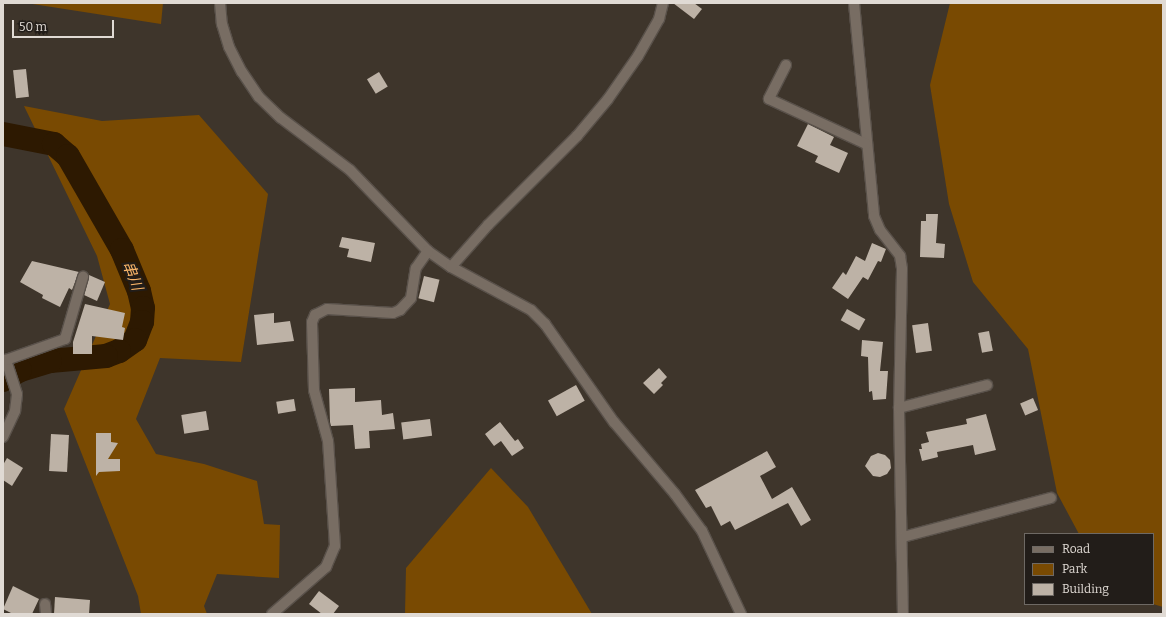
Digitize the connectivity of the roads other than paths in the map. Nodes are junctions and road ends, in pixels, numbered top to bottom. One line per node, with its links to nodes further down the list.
1 (220, 3): 6 (street)
2 (663, 3): 7 (street)
3 (854, 3): 5 (street)
4 (786, 65): 5 (street)
5 (866, 144): 10 (street)
6 (428, 251): 7 (street); 14 (street)
7 (451, 267): 15 (street)
8 (83, 277): 11 (street)
9 (987, 385): 10 (street)
10 (899, 408): 13 (street)
11 (3, 437)
12 (1051, 498): 13 (street)
13 (903, 537): 16 (street)
14 (272, 614)
15 (741, 614)
16 (903, 614)

